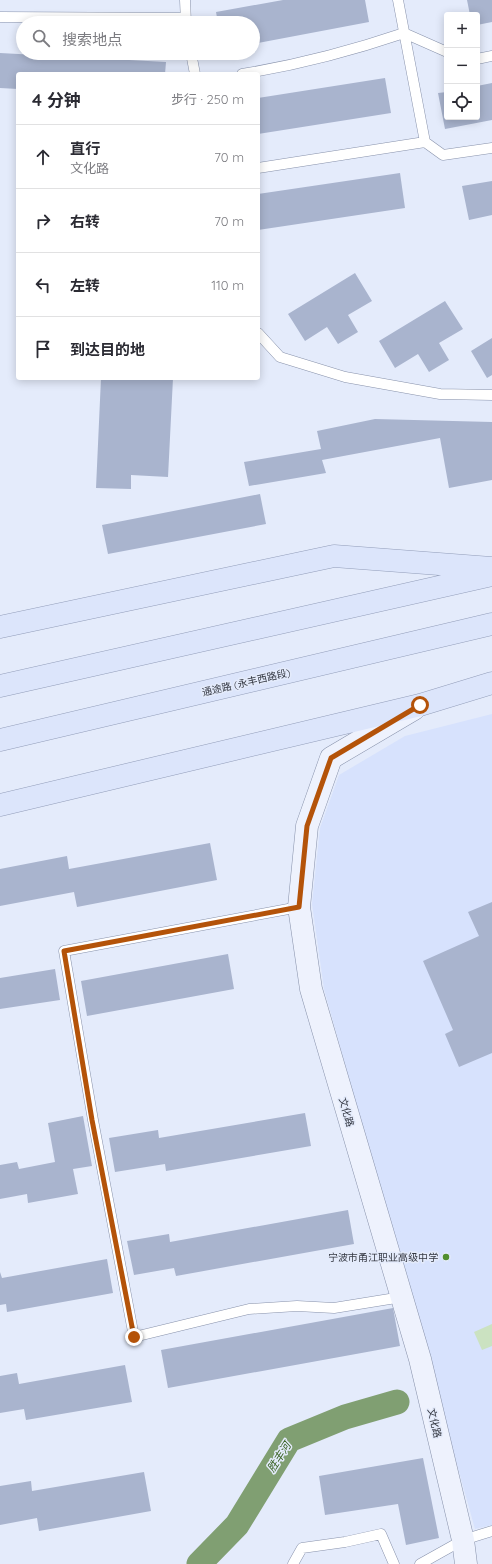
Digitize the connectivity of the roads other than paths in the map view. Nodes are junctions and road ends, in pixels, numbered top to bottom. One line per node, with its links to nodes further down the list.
1 (185, 0): 3 (lane)
2 (398, 0): 6 (lane)
3 (185, 16)
4 (0, 18): 5 (lane)
5 (16, 18)
6 (404, 34): 7 (lane); 12 (lane); 13 (lane)
7 (444, 51)
8 (492, 56): 9 (lane)
9 (480, 58)
10 (192, 60): 11 (lane)
11 (195, 72)
12 (255, 72)
13 (425, 142): 14 (lane); 15 (lane)
14 (492, 148)
15 (260, 168)
16 (260, 335): 17 (lane)
17 (492, 396)
18 (492, 568): 21 (main road)
19 (492, 575): 23 (main road)
20 (492, 624): 25 (main road, 通途路 (永丰西路段))
21 (0, 627)
22 (492, 683): 24 (main road)
23 (0, 686)
24 (420, 705): 26 (main road); 27 (street, 文化路)
25 (0, 740)
26 (0, 805)
27 (299, 907): 28 (street, 文化路); 28 (lane)
28 (402, 1296): 30 (street, 文化路)
29 (492, 1531): 30 (lane)
30 (463, 1540): 33 (lane); 34 (street, 文化路)
31 (293, 1564): 32 (lane)
32 (394, 1564)
33 (420, 1564)
34 (466, 1564)

